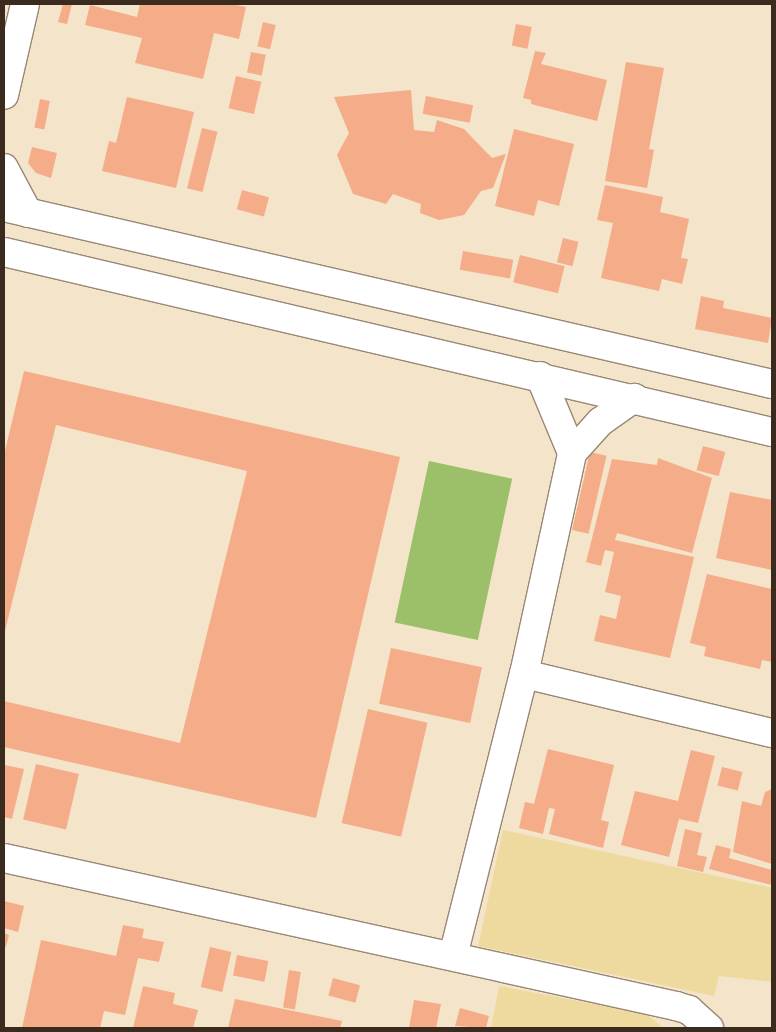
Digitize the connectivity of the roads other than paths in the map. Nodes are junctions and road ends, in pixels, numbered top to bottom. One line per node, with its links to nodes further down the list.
1 (25, 4): 2 (street)
2 (4, 95)
3 (4, 168): 4 (street)
4 (16, 210): 7 (street)
5 (4, 252): 6 (street)
6 (540, 376): 8 (street); 10 (street)
7 (772, 384)
8 (634, 398): 9 (street); 10 (street)
9 (772, 432)
10 (572, 453): 11 (street)
11 (524, 674): 12 (street); 14 (street)
12 (772, 733)
13 (4, 858): 14 (street)
14 (453, 956): 15 (street)
15 (709, 1028)

